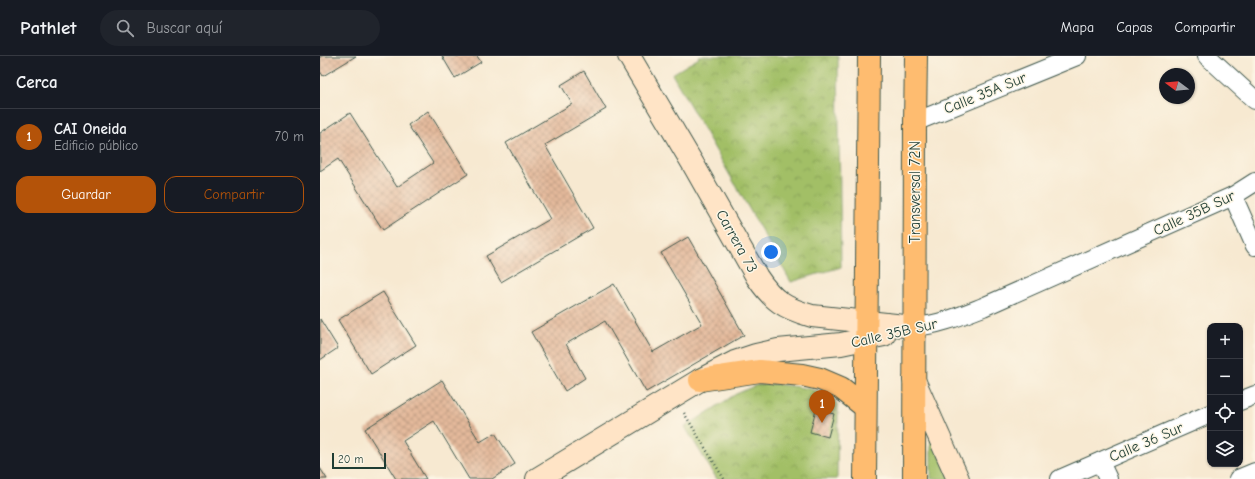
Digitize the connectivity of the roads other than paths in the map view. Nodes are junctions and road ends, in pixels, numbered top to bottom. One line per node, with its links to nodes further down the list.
1 (629, 56): 12 (street, Carrera 73)
2 (869, 56): 12 (main road)
3 (916, 56): 7 (main road, Transversal 72N)
4 (1077, 56): 7 (street, Calle 35A Sur)
5 (1207, 56): 6 (street)
6 (1255, 100)
7 (915, 122): 11 (main road, Transversal 72N)
8 (1255, 182): 9 (street, Calle 35B Sur)
9 (1233, 196): 10 (street); 11 (street, Calle 35B Sur)
10 (1255, 246)
11 (914, 327): 12 (street, Carrera 73); 14 (main road, Transversal 72N)
12 (866, 330): 13 (street, Calle 35B Sur); 17 (main road)
13 (700, 380): 17 (main road); 21 (street, Calle 35B Sur)
14 (914, 380): 23 (main road, Transversal 72N); 24 (street)
15 (1255, 395): 16 (street)
16 (1243, 400)
17 (865, 407): 22 (main road)
18 (1207, 415): 19 (street, Calle 36 Sur)
19 (1100, 462): 25 (street, Calle 36 Sur); 26 (street)
20 (1255, 472): 27 (street)
21 (537, 479)
22 (865, 479)
23 (914, 479)
24 (958, 479)
25 (1060, 479)
26 (1108, 479)
27 (1238, 479)

